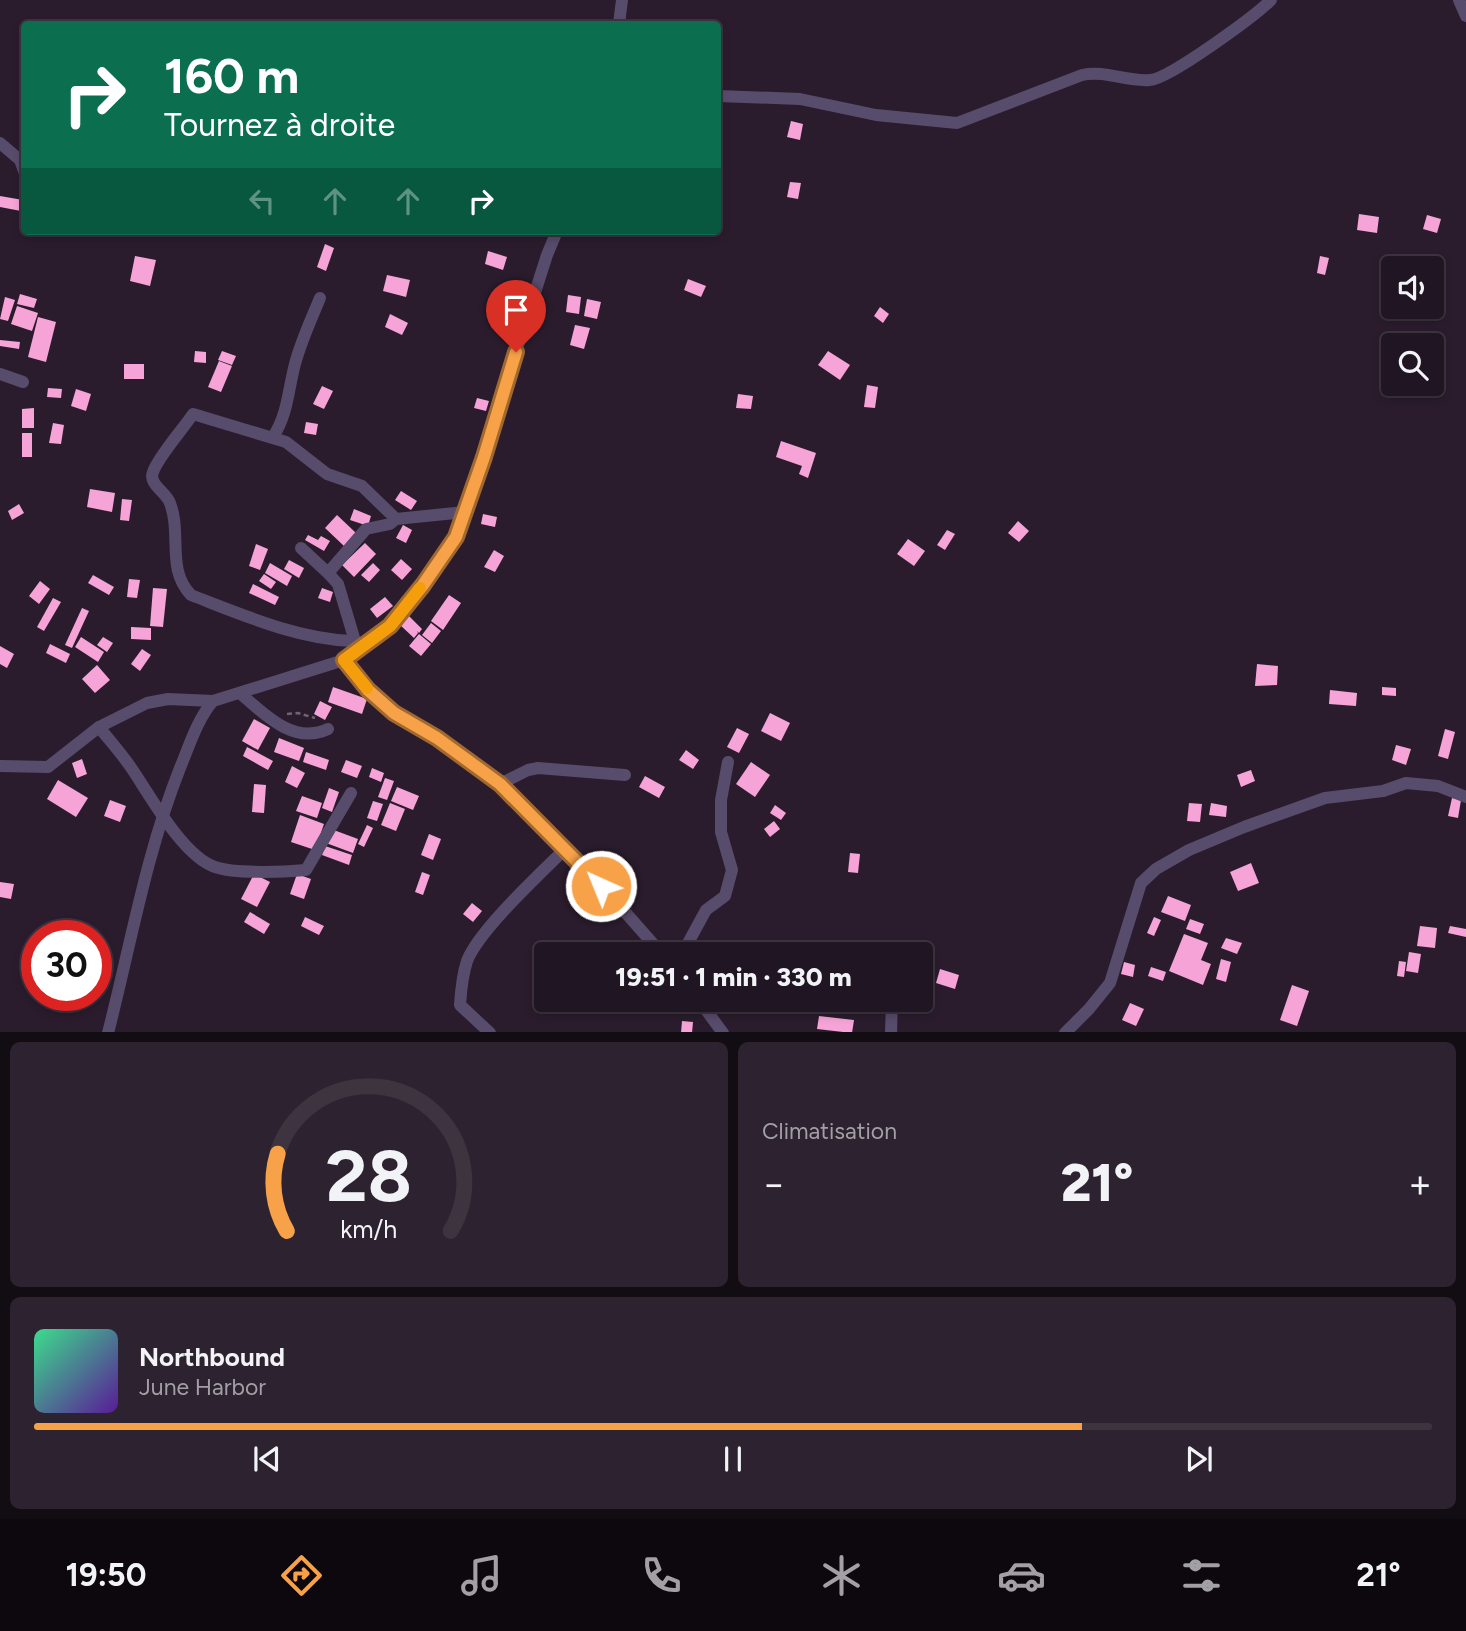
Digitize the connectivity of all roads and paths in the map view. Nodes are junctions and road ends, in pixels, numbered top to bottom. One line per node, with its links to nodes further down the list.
1 (622, 0): 5 (street)
2 (1270, 0): 6 (street)
3 (1459, 0): 4 (street)
4 (1466, 16)
5 (620, 21)
6 (721, 96)
7 (0, 143): 8 (street)
8 (21, 163)
9 (555, 235): 14 (street)
10 (320, 298): 13 (street)
11 (0, 374): 12 (street)
12 (23, 382)
13 (273, 437): 15 (street); 18 (street)
14 (465, 512): 15 (street); 18 (street)
15 (396, 519): 17 (street)
16 (301, 548): 17 (street)
17 (328, 573): 18 (street)
18 (356, 646): 19 (street)
19 (344, 660): 20 (street); 28 (street)
20 (241, 694): 21 (street); 22 (street)
21 (213, 701): 23 (street); 31 (street)
22 (272, 721): 24 (street); 24 (path)
23 (99, 727): 26 (street); 31 (street)
24 (328, 729)
25 (728, 762): 34 (street)
26 (0, 766)
27 (625, 775): 28 (street)
28 (500, 784): 32 (street)
29 (351, 793): 31 (street)
30 (1466, 797): 41 (street)
31 (161, 816): 37 (street)
32 (565, 849): 33 (street); 38 (street)
33 (651, 942)
34 (688, 942)
35 (708, 1012): 39 (street)
36 (892, 1012): 40 (street)
37 (108, 1032)
38 (490, 1032)
39 (723, 1032)
40 (891, 1032)
41 (1065, 1032)

